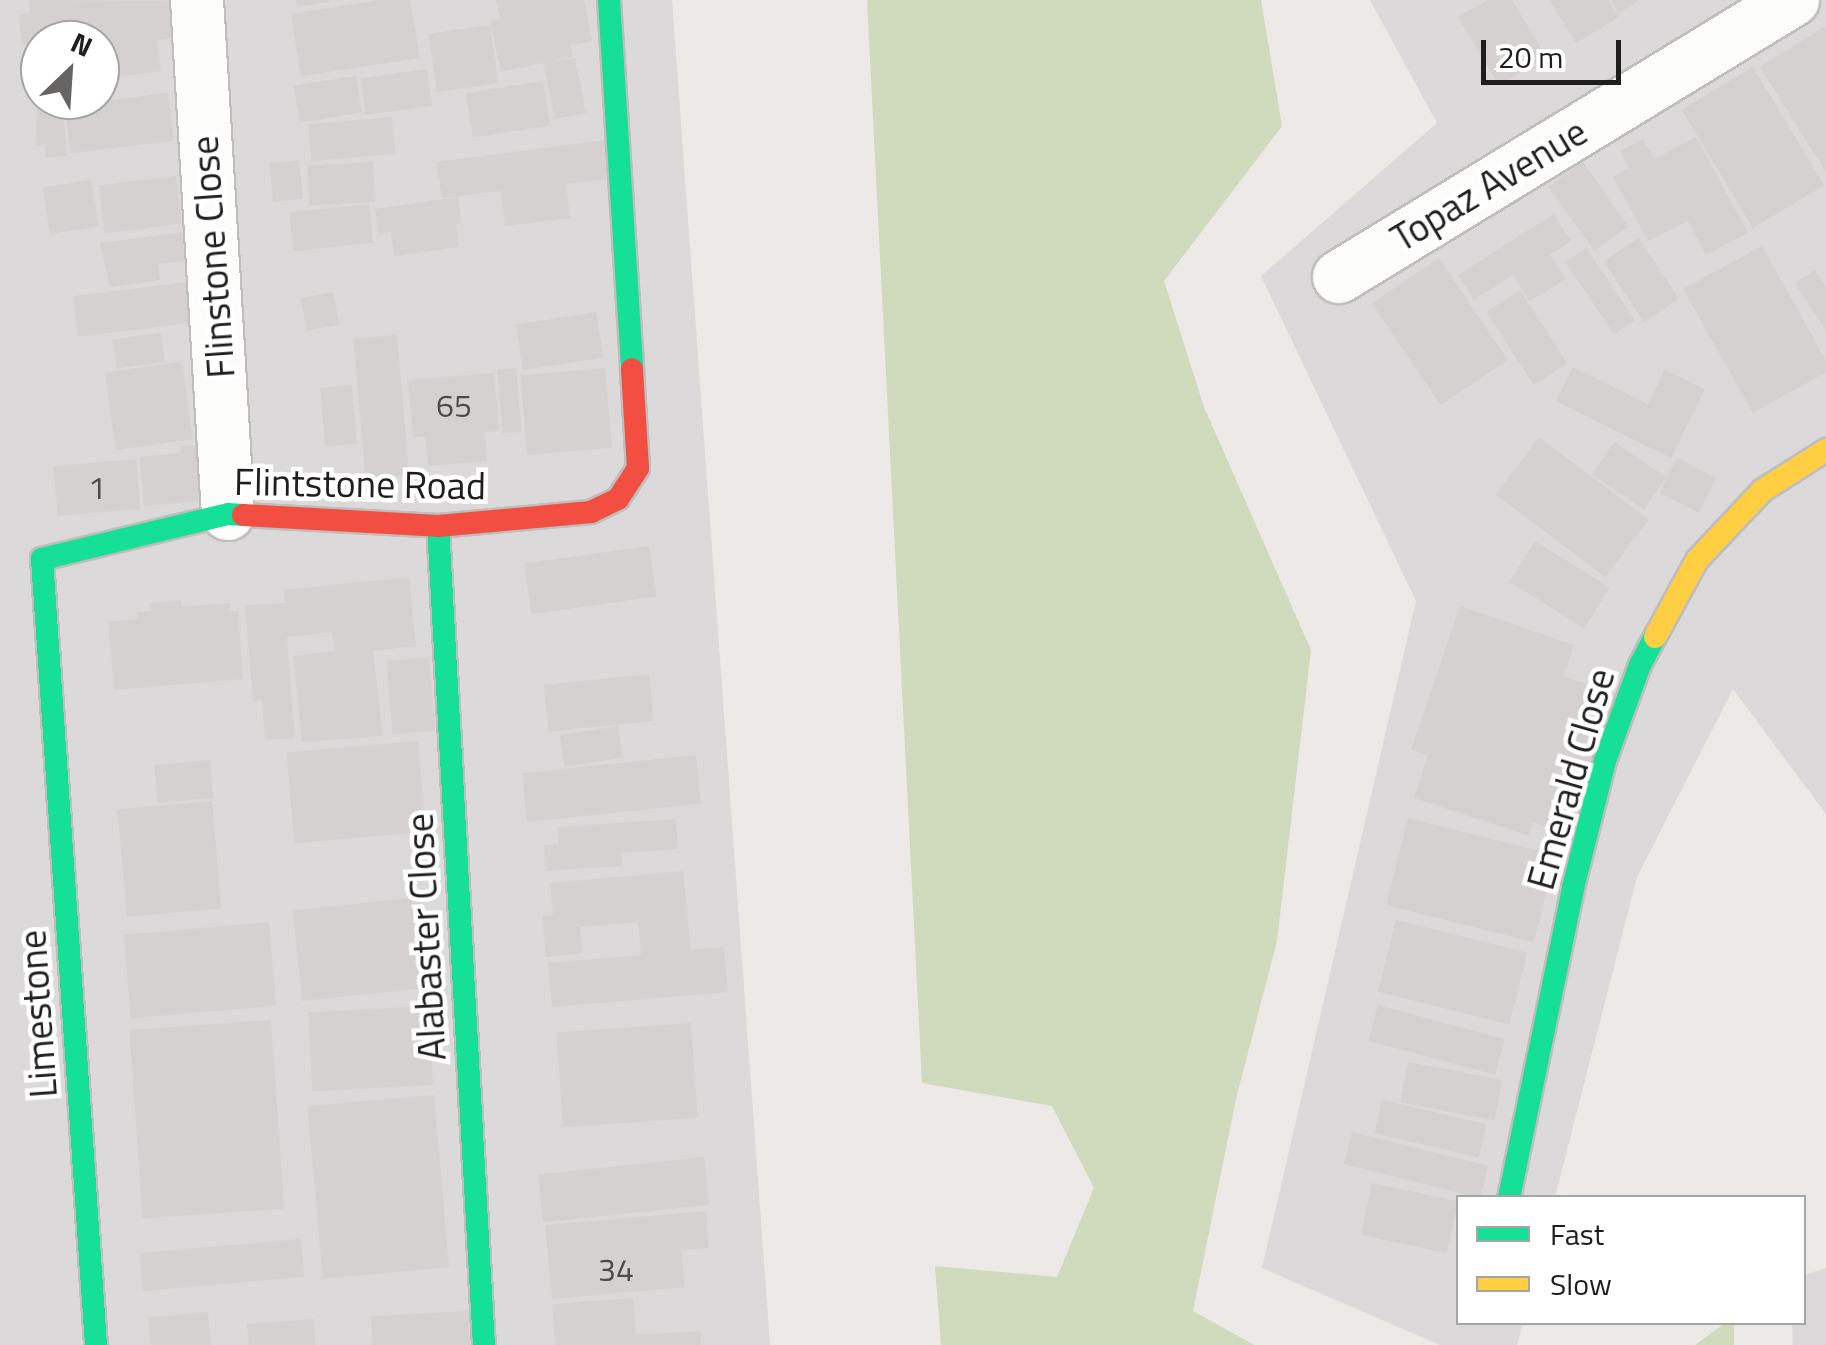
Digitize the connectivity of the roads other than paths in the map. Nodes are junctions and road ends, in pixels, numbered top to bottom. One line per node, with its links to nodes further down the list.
1 (197, 0): 6 (street, Flinstone Close)
2 (609, 0): 7 (street, Flintstone Road)
3 (1793, 0): 4 (street, Topaz Avenue)
4 (1339, 277)
5 (1826, 450): 9 (street, Emerald Close)
6 (228, 514): 7 (street, Flintstone Road); 8 (street, Flintstone Road)
7 (438, 526): 11 (street, Alabaster Close)
8 (42, 560): 10 (street, Limestone)
9 (1510, 1195)
10 (96, 1345)
11 (484, 1345)

